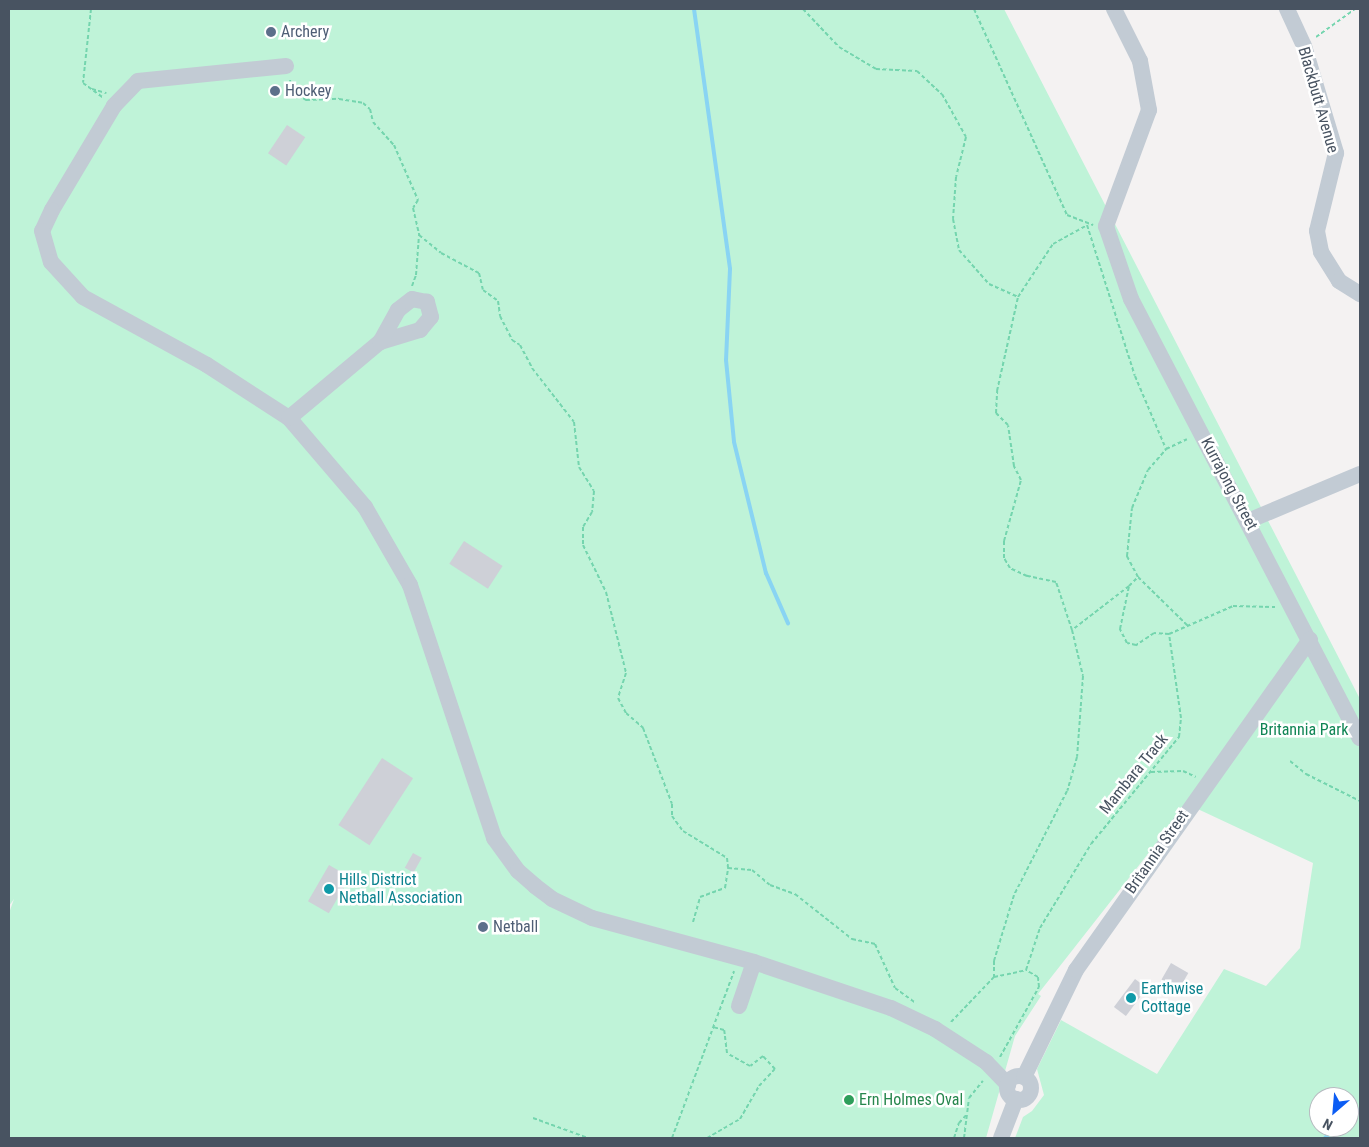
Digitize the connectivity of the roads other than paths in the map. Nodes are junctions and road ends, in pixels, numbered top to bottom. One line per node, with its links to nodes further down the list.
1 (1114, 9): 8 (street, Kurrajong Street)
2 (1287, 9): 4 (street, Blackbutt Avenue)
3 (286, 66): 6 (street)
4 (1360, 294)
5 (380, 342): 5 (street); 6 (street)
6 (289, 418): 11 (street)
7 (1360, 474): 8 (street)
8 (1248, 521): 9 (street, Kurrajong Street)
9 (1310, 639): 10 (street, Kurrajong Street); 13 (street, Britannia Street)
10 (1360, 738)
11 (754, 962): 12 (street); 13 (street)
12 (739, 1006)
13 (1012, 1092): 14 (street)
14 (1002, 1138)

